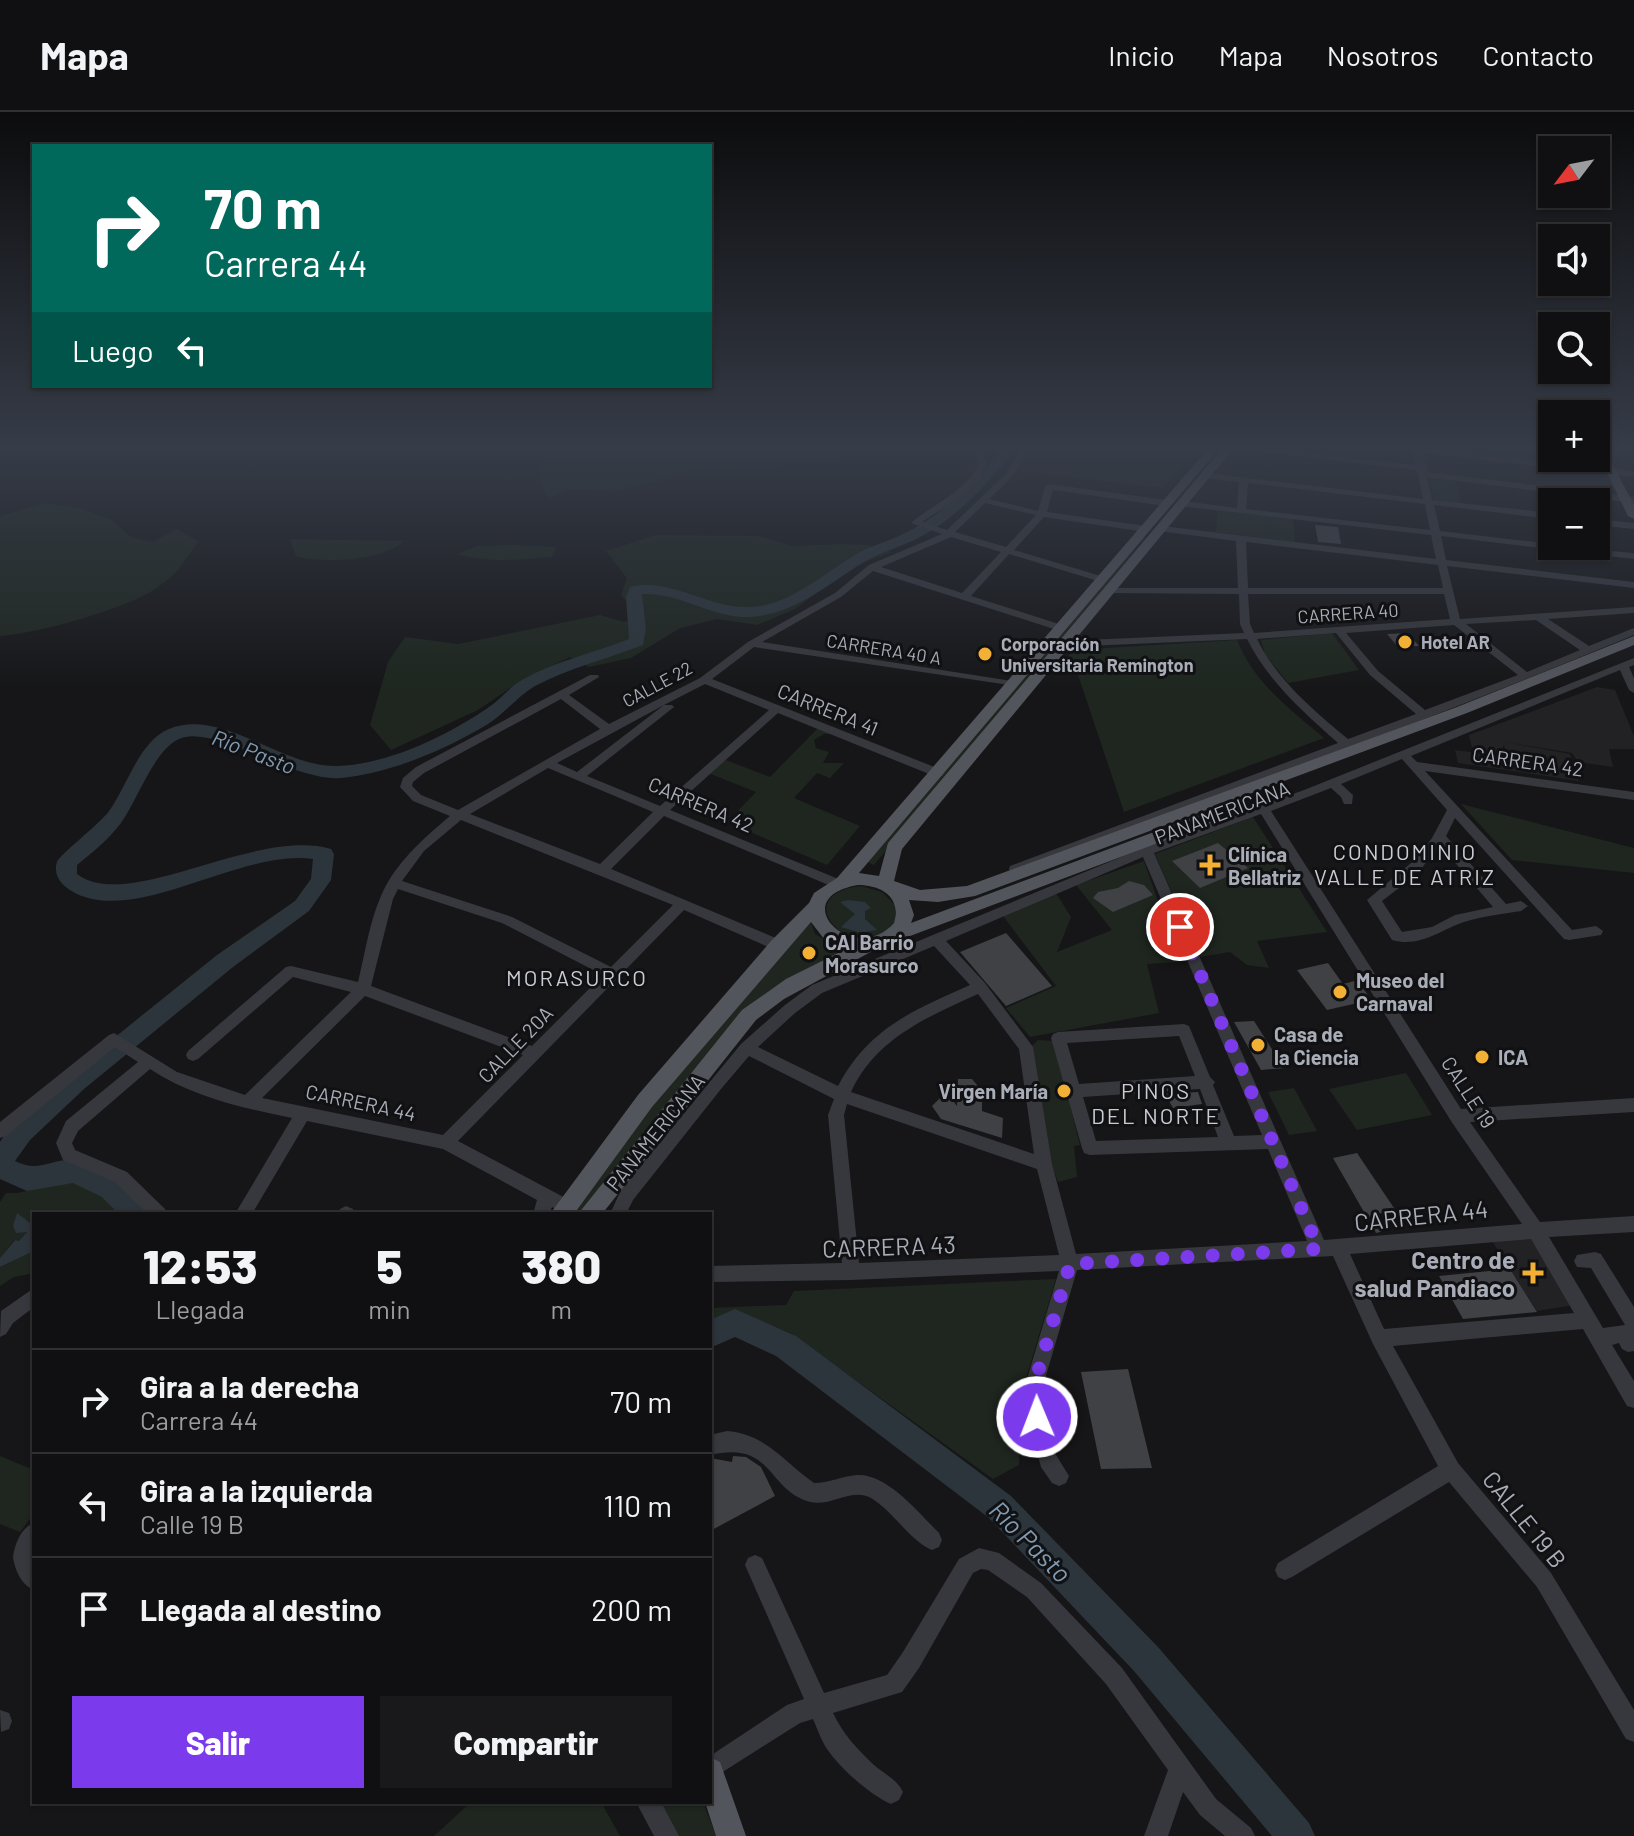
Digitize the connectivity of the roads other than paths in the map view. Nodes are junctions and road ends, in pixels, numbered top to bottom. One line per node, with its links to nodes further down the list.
1 (931, 530): 10 (street)
2 (947, 530): 10 (street, CALLE 22)
3 (1028, 530): 14 (street)
4 (1146, 530): 12 (main road)
5 (1160, 530): 12 (main road)
6 (1173, 530): 11 (street)
7 (1342, 530): 13 (street)
8 (1414, 530): 9 (street)
9 (1436, 533): 15 (street); 16 (street)
10 (943, 534): 14 (street); 17 (street, CALLE 22)
11 (1241, 539): 13 (street); 20 (street)
12 (1141, 544): 18 (main road)
13 (1344, 551): 16 (street)
14 (1010, 552): 18 (street); 22 (street)
15 (1634, 556)
16 (1444, 563): 19 (street); 21 (street)
17 (872, 567): 22 (street); 30 (street, CALLE 22)
18 (1105, 585): 20 (street); 26 (main road); 31 (main road)
19 (1634, 585)
20 (1243, 590): 21 (street); 29 (street)
21 (1449, 591): 25 (street)
22 (964, 597): 26 (street)
23 (1634, 610): 24 (street, CARRERA 40)
24 (1540, 618): 25 (street, CARRERA 40); 32 (street)
25 (1455, 621): 27 (street, CARRERA 40); 34 (street)
26 (1061, 628): 37 (main road)
27 (1338, 629): 29 (street, CARRERA 40); 41 (street)
28 (1634, 631): 32 (street)
29 (1250, 636): 31 (street, CARRERA 40); 43 (street)
30 (752, 644): 36 (street, CALLE 22); 37 (street, CARRERA 40 A)
31 (1064, 644): 63 (main road)
32 (1589, 651): 34 (street)
33 (1631, 655): 38 (street); 44 (street); 50 (main road, PANAMERICANA); 53 (main road)
34 (1526, 676): 41 (street)
35 (594, 677): 39 (street)
36 (704, 680): 40 (street, CARRERA 41); 42 (street, CALLE 22); 48 (street)
37 (1012, 684): 47 (main road)
38 (1634, 690)
39 (561, 694): 42 (street); 57 (street)
40 (777, 708): 47 (street, CARRERA 41); 55 (street)
41 (1424, 715): 43 (street)
42 (608, 729): 45 (street, CALLE 22)
43 (1346, 744): 53 (street)
44 (1404, 755): 46 (street); 49 (street)
45 (548, 764): 48 (street, CARRERA 42); 57 (street, CALLE 22)
46 (1416, 766): 51 (street, CARRERA 42); 54 (street)
47 (938, 773): 61 (main road)
48 (579, 776): 55 (street, CARRERA 42)
49 (1332, 783): 50 (street); 52 (street)
50 (1302, 789): 56 (street); 64 (main road, PANAMERICANA)
51 (1634, 796)
52 (1348, 801)
53 (1196, 805): 63 (main road)
54 (1454, 808): 58 (street); 69 (street)
55 (664, 809): 60 (street); 61 (street, CARRERA 42)
56 (1264, 810): 59 (street); 86 (street, CALLE 19)
57 (460, 814): 60 (street); 62 (street, CALLE 22)
58 (1439, 836): 68 (street); 68 (street)
59 (1147, 851): 64 (street); 89 (street)
60 (602, 870): 65 (street)
61 (840, 882): 63 (main road); 66 (main road)
62 (394, 883): 73 (street); 75 (street, CALLE 22)
63 (890, 888): 70 (main road)
64 (1024, 894): 70 (main road, PANAMERICANA); 71 (street)
65 (681, 905): 72 (street); 73 (street, CALLE 20A)
66 (817, 905): 70 (main road); 72 (main road, PANAMERICANA)
67 (1521, 906): 68 (street)
68 (1502, 908)
69 (1596, 931)
70 (883, 940): 87 (main road, PANAMERICANA)
71 (938, 941): 74 (street); 76 (street)
72 (778, 945): 94 (main road, PANAMERICANA)
73 (612, 974): 77 (street, CALLE 20A)
74 (980, 987): 82 (street); 92 (street)
75 (363, 989): 77 (street); 78 (street); 83 (street)
76 (746, 1048): 82 (street); 87 (street)
77 (534, 1053): 90 (street, CALLE 20A)
78 (193, 1055)
79 (146, 1058): 83 (street, CARRERA 44); 88 (street, CARRERA 44); 95 (street)
80 (1207, 1082): 81 (street); 81 (street); 91 (street)
81 (1073, 1091): 91 (street)
82 (841, 1095): 92 (street); 106 (street)
83 (248, 1102): 85 (street, CARRERA 44)
84 (1634, 1105): 86 (street)
85 (304, 1112): 90 (street, CARRERA 44); 96 (street)
86 (1457, 1116): 101 (street, CALLE 19)
87 (678, 1120): 98 (main road, PANAMERICANA); 99 (street)
88 (0, 1131)
89 (1272, 1142): 91 (street); 103 (street)
90 (446, 1143): 93 (street, CARRERA 44)
91 (1229, 1144)
92 (1044, 1164): 105 (street)
93 (547, 1196): 94 (street, CARRERA 44); 97 (street)
94 (563, 1210)
95 (157, 1212)
96 (244, 1212)
97 (542, 1212)
98 (591, 1212)
99 (619, 1212)
100 (1634, 1224): 101 (street, CARRERA 44)
101 (1534, 1228): 102 (street, CARRERA 44); 109 (street, CALLE 19)
102 (1338, 1247): 103 (street, CARRERA 44); 112 (street, CALLE 19 B)
103 (1319, 1249): 105 (street, CARRERA 44)
104 (1583, 1261): 110 (street)
105 (1070, 1264): 106 (street, CARRERA 43); 118 (street)
106 (851, 1272): 107 (street, CARRERA 43)
107 (712, 1274)
108 (32, 1298): 111 (street)
109 (1588, 1320): 112 (street); 113 (street, CALLE 19)
110 (1633, 1322)
111 (0, 1328)
112 (1379, 1338): 117 (street, CALLE 19 B)
113 (1598, 1338): 114 (street); 115 (street, CALLE 19)
114 (1632, 1339)
115 (1634, 1399)
116 (712, 1445): 120 (street)
117 (1451, 1470): 122 (street); 125 (street, CALLE 19 B)
118 (1059, 1476)
119 (32, 1537): 123 (street)
120 (932, 1540)
121 (755, 1565): 124 (street)
122 (1285, 1570)
123 (32, 1578)
124 (819, 1704): 126 (street); 127 (street); 129 (street)
125 (1634, 1731)
126 (1180, 1768): 133 (street); 134 (street)
127 (712, 1769)
128 (712, 1776): 132 (main road)
129 (891, 1792)
130 (649, 1804): 131 (street)
131 (667, 1836)
132 (731, 1836)
133 (1156, 1836)
134 (1243, 1836)

